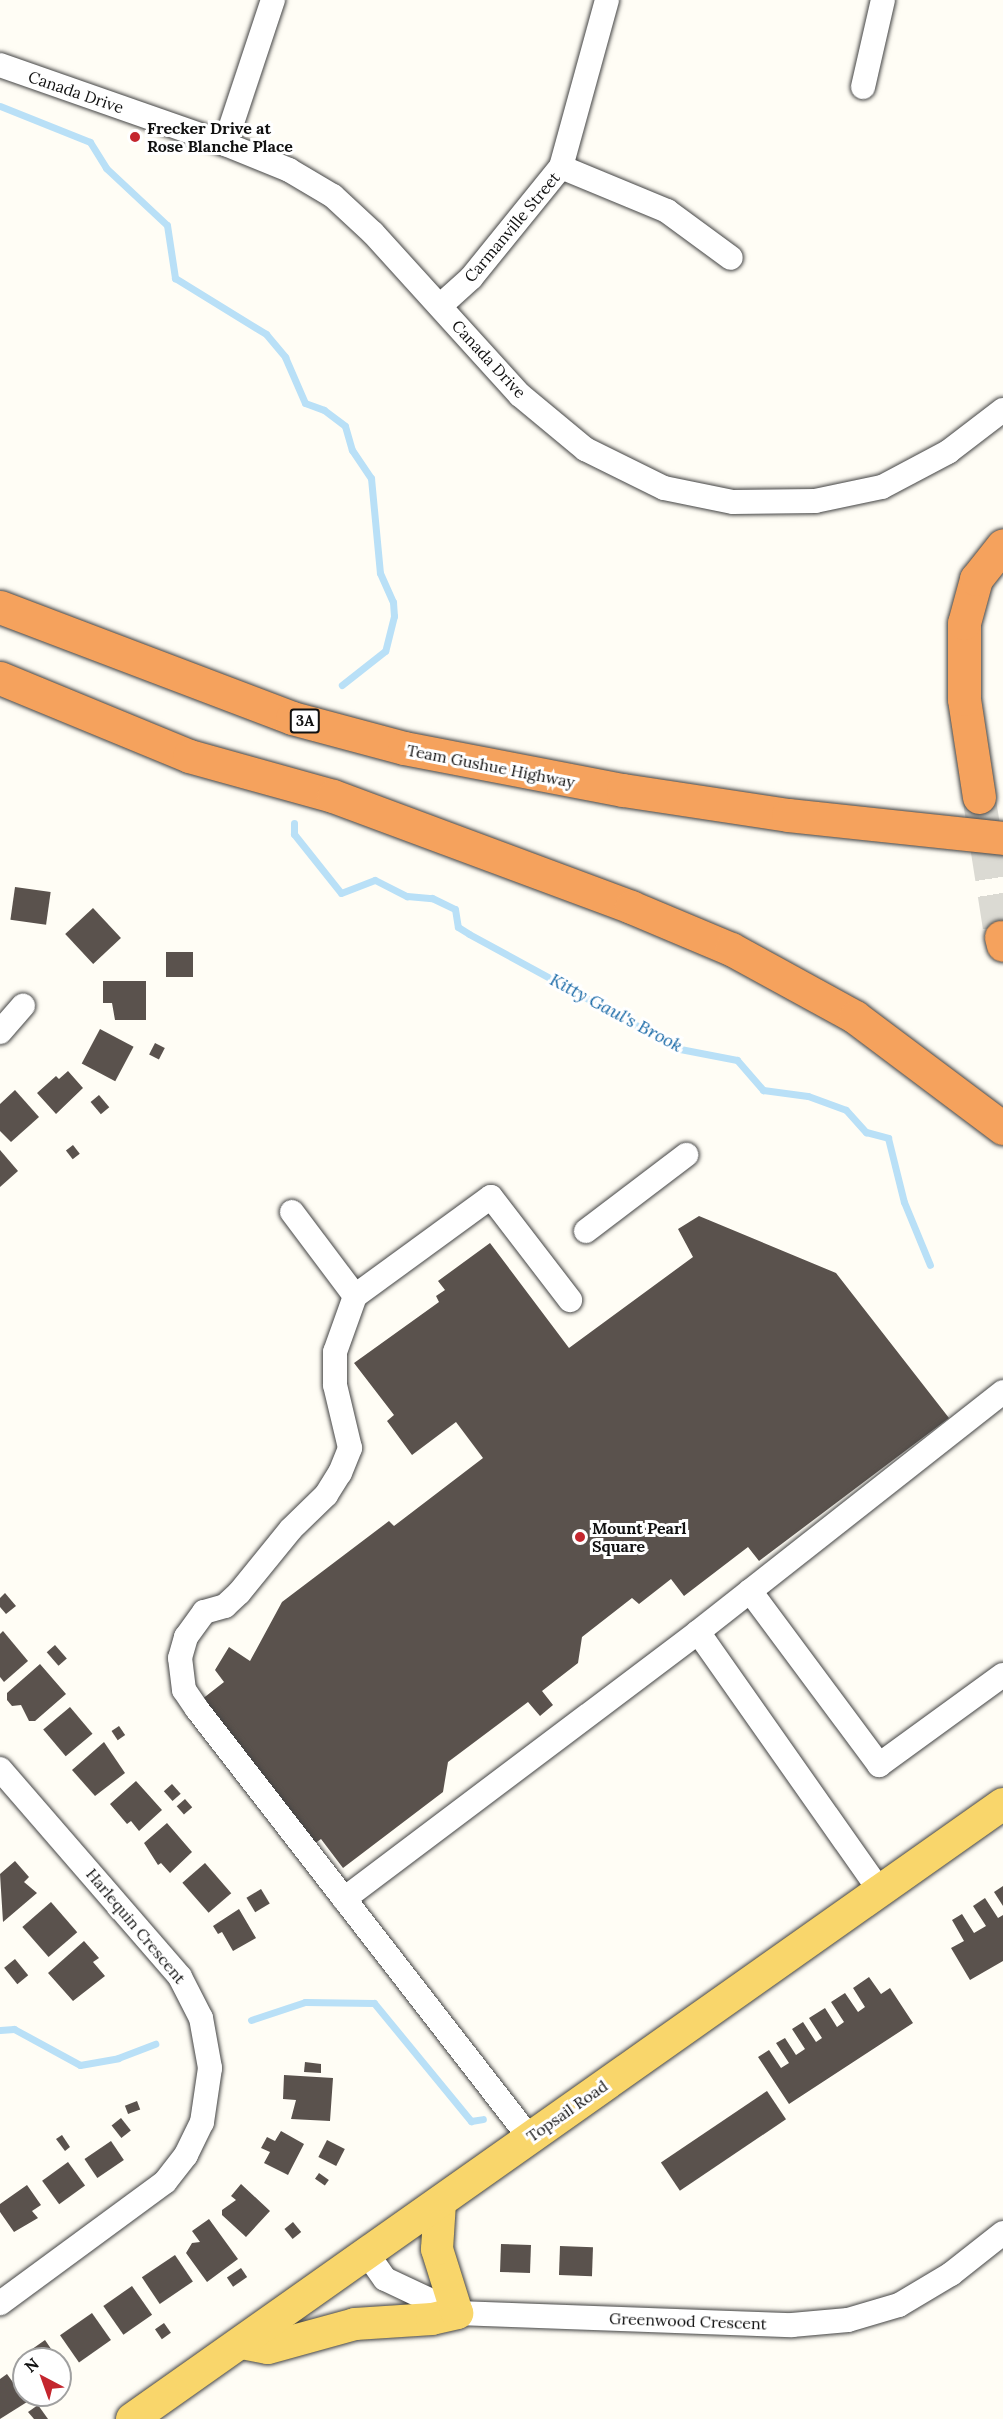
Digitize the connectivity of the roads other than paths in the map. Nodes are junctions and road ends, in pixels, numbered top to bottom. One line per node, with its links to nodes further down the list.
1 (273, 0): 6 (street)
2 (607, 0): 7 (street, Carmanville Street)
3 (883, 0): 5 (street)
4 (0, 65): 6 (street, Canada Drive)
5 (863, 87)
6 (225, 144): 9 (street, Canada Drive)
7 (561, 167): 8 (street); 9 (street, Carmanville Street)
8 (731, 258)
9 (440, 306): 10 (street, Canada Drive)
10 (1003, 410)
11 (1003, 545): 14 (highway)
12 (0, 607): 15 (highway, Team Gushue Highway / 3A)
13 (0, 678): 18 (highway)
14 (979, 797)
15 (1003, 838)
16 (23, 1006): 17 (street)
17 (0, 1032)
18 (1003, 1128)
19 (686, 1155): 21 (street)
20 (292, 1212): 22 (street)
21 (586, 1231)
22 (356, 1296): 23 (street); 31 (street)
23 (570, 1300)
24 (1003, 1392): 25 (street)
25 (750, 1592): 26 (street); 27 (street)
26 (698, 1632): 30 (street); 31 (street)
27 (1003, 1675)
28 (0, 1769): 36 (street, Harlequin Crescent)
29 (1003, 1804): 30 (main road, Topsail Road)
30 (881, 1892): 32 (main road, Topsail Road)
31 (344, 1899): 32 (street)
32 (529, 2137): 33 (main road, Topsail Road)
33 (440, 2202): 35 (main road, Topsail Road); 37 (main road)
34 (1003, 2233): 37 (street, Greenwood Crescent)
35 (368, 2255): 37 (street, Greenwood Crescent); 38 (main road, Topsail Road)
36 (0, 2303)
37 (457, 2313): 38 (main road)
38 (242, 2343): 39 (main road, Topsail Road)
39 (132, 2419)

